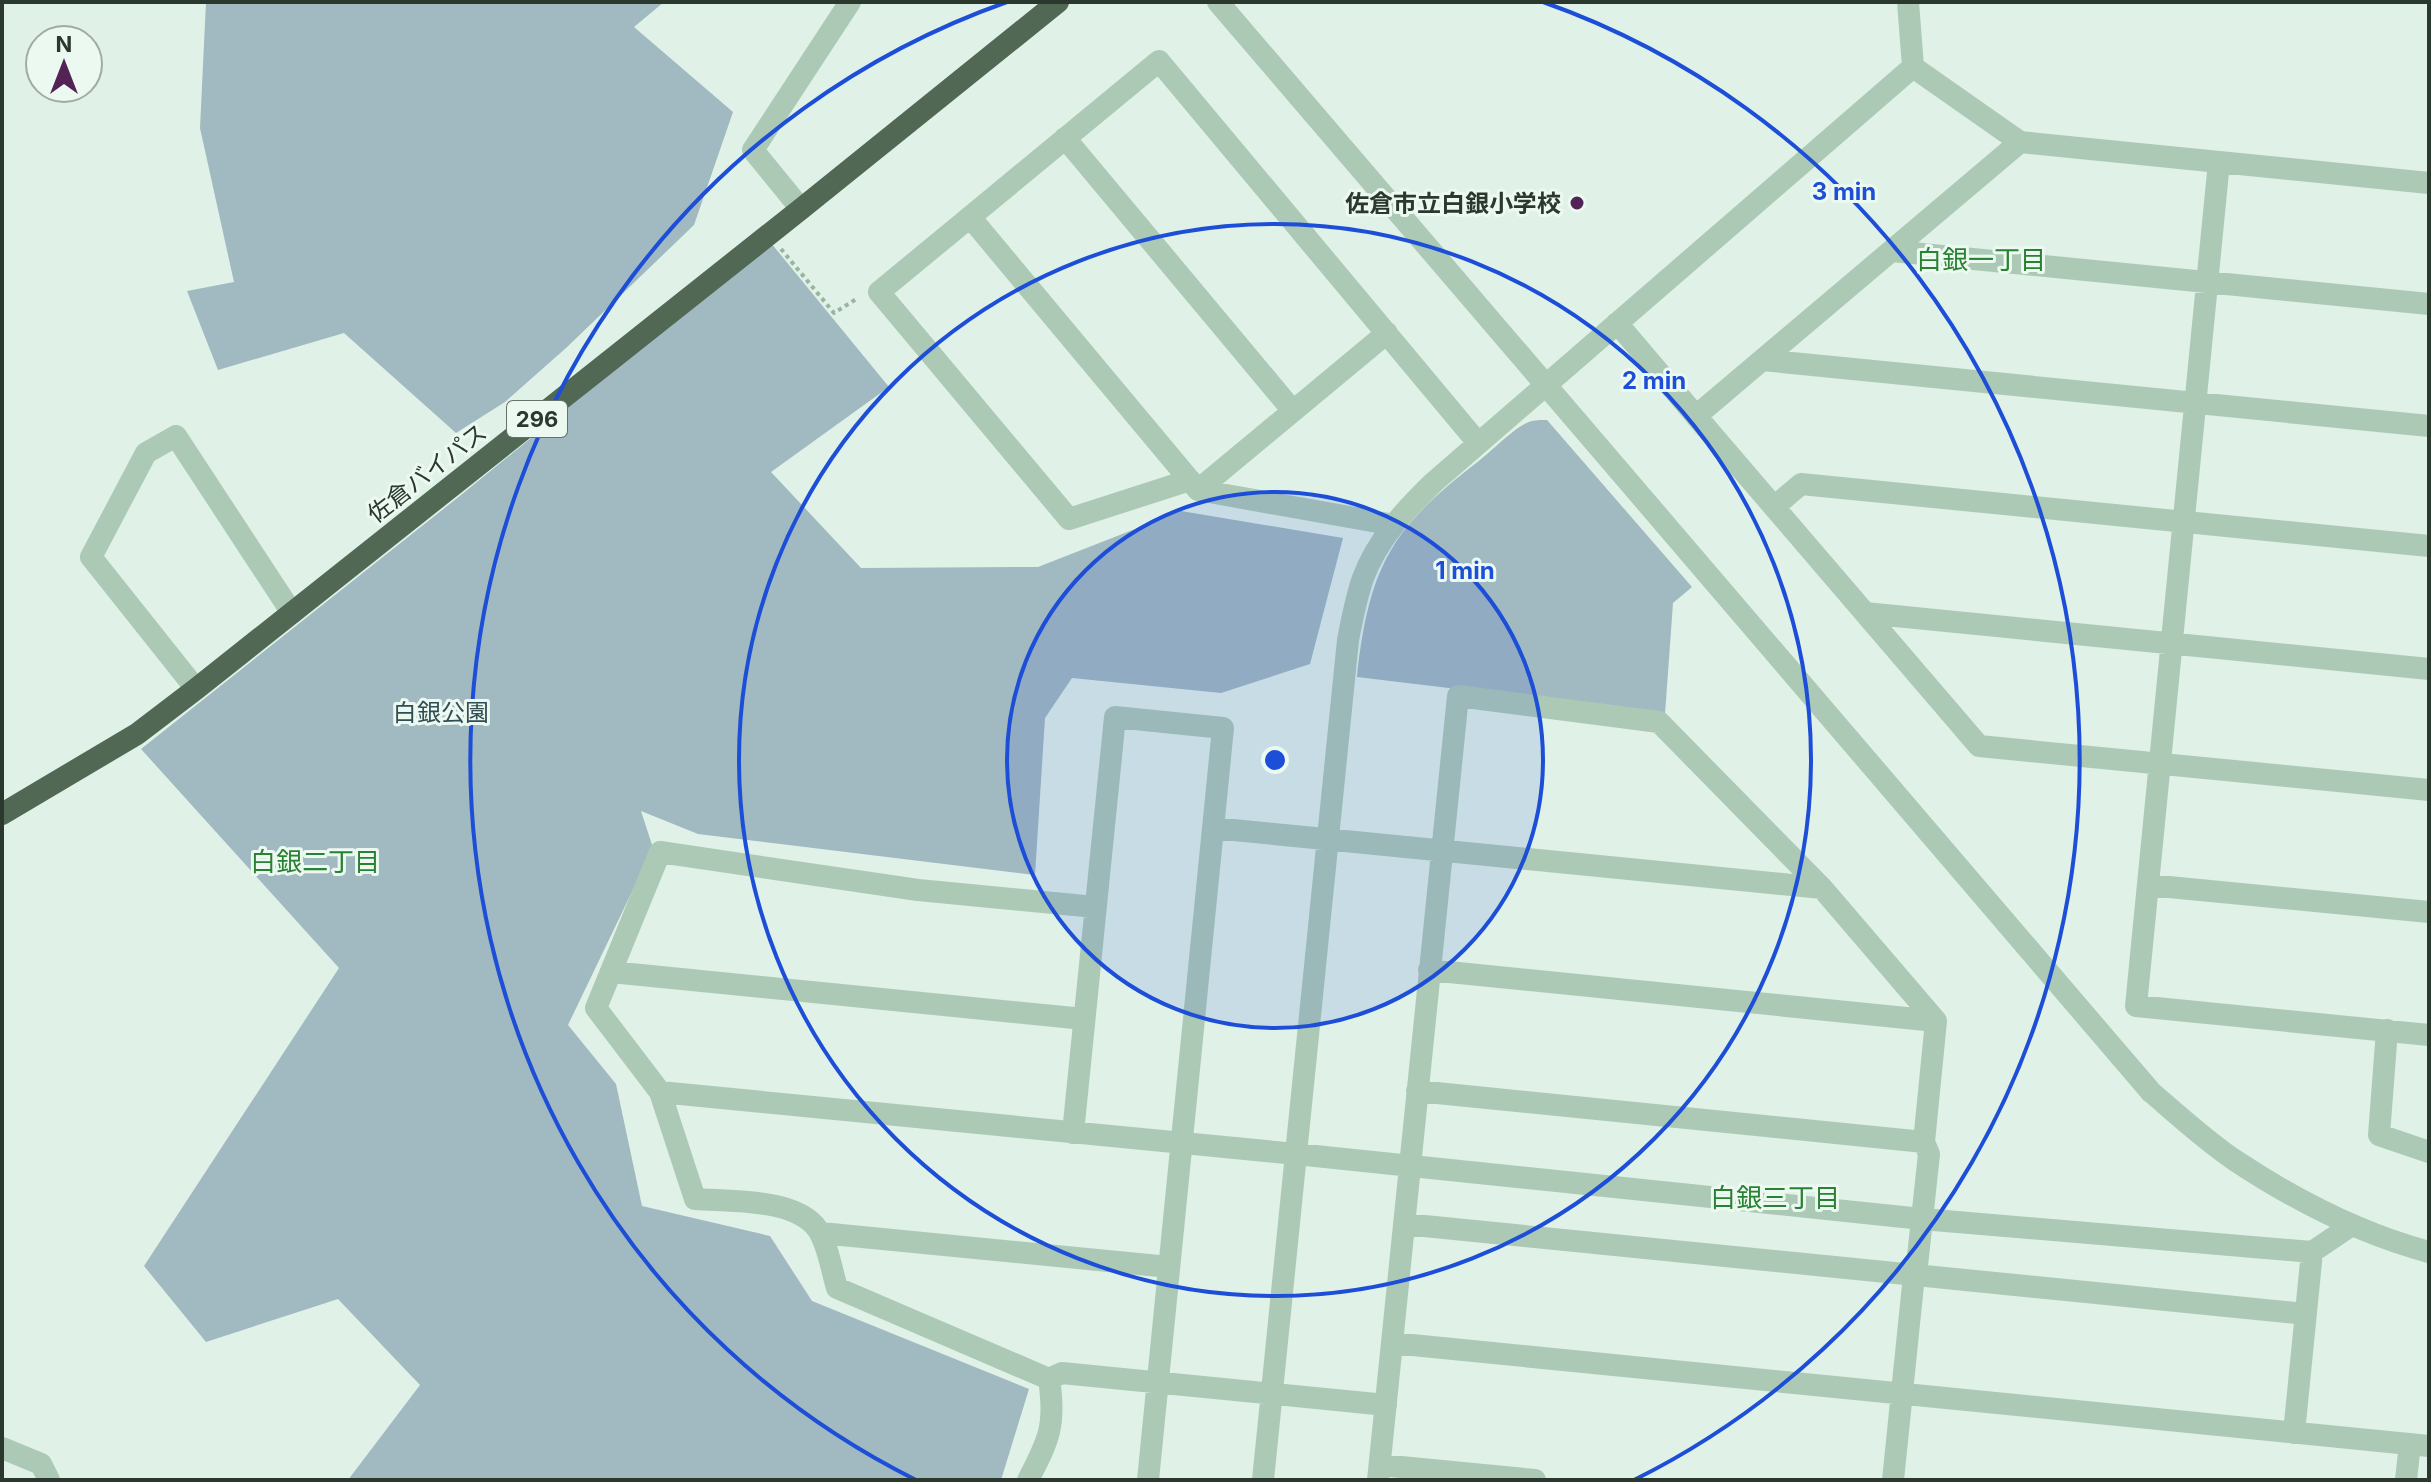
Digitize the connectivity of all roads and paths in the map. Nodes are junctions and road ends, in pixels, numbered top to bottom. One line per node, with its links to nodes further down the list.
1 (850, 2): 10 (street)
2 (1058, 2): 10 (highway, 佐倉バイパス / 296)
3 (1218, 2): 20 (street)
4 (1908, 2): 5 (street)
5 (1913, 67): 7 (street); 17 (street)
6 (1065, 138): 11 (street); 18 (street); 22 (street)
7 (2020, 142): 8 (street); 13 (street)
8 (2219, 162): 9 (street); 14 (street)
9 (2429, 183)
10 (801, 209): 12 (highway, 佐倉バイパス / 296)
11 (970, 217): 15 (street); 26 (street)
12 (769, 235): 15 (path); 31 (highway, 佐倉バイパス / 296)
13 (1892, 251): 14 (street); 19 (street)
14 (2208, 282): 16 (street); 21 (street)
15 (879, 292): 26 (street)
16 (2429, 304)
17 (1617, 323): 20 (street); 23 (street)
18 (1387, 333): 22 (street); 25 (street)
19 (1762, 360): 21 (street); 23 (street)
20 (1546, 385): 25 (street); 62 (street)
21 (2195, 403): 24 (street); 28 (street)
22 (1293, 411): 26 (street)
23 (1696, 416): 27 (street)
24 (2429, 426)
25 (1478, 443): 29 (street)
26 (1194, 485): 29 (street)
27 (1774, 507): 28 (street); 32 (street)
28 (2184, 522): 30 (street); 33 (street)
29 (1394, 525): 40 (street)
30 (2429, 546)
31 (292, 613): 35 (highway, 佐倉バイパス / 296); 35 (street)
32 (1865, 613): 33 (street); 36 (street)
33 (2171, 643): 34 (street); 36 (street)
34 (2429, 669)
35 (196, 689): 38 (highway, 佐倉バイパス / 296)
36 (2160, 764): 37 (street); 42 (street)
37 (2429, 790)
38 (2, 814)
39 (1213, 828): 40 (street); 44 (street); 56 (street)
40 (1328, 839): 41 (street); 58 (street)
41 (1441, 850): 43 (street); 43 (street); 46 (street)
42 (2148, 885): 45 (street); 50 (street)
43 (1822, 888): 49 (street)
44 (1095, 907): 47 (street); 48 (street)
45 (2429, 912)
46 (1429, 970): 49 (street); 52 (street)
47 (611, 972): 48 (street); 53 (street)
48 (1084, 1019): 54 (street)
49 (1936, 1021): 55 (street)
50 (2387, 1030): 51 (street); 57 (street)
51 (2429, 1035)
52 (1417, 1091): 55 (street); 59 (street)
53 (660, 1092): 54 (street); 63 (street)
54 (1073, 1133): 56 (street)
55 (1924, 1142): 60 (street)
56 (1182, 1144): 58 (street); 66 (street)
57 (2429, 1152)
58 (1296, 1154): 59 (street); 72 (street)
59 (1410, 1167): 60 (street); 61 (street)
60 (1922, 1219): 64 (street); 67 (street)
61 (1404, 1224): 67 (street); 69 (street)
62 (2352, 1225): 64 (street); 65 (street)
63 (821, 1233): 66 (street); 70 (street)
64 (2312, 1252): 68 (street)
65 (2429, 1252)
66 (1169, 1267): 71 (street)
67 (1915, 1275): 68 (street); 73 (street)
68 (2306, 1314): 75 (street)
69 (1392, 1343): 73 (street); 74 (street)
70 (1049, 1379): 71 (street); 80 (street)
71 (1158, 1383): 72 (street); 81 (street)
72 (1272, 1394): 74 (street); 82 (street)
73 (1902, 1394): 75 (street); 84 (street)
74 (1386, 1405): 78 (street)
75 (2294, 1433): 76 (street)
76 (2419, 1445): 85 (street)
77 (2, 1448): 79 (street)
78 (1379, 1472): 83 (street)
79 (49, 1480)
80 (1028, 1480)
81 (1148, 1480)
82 (1263, 1480)
83 (1535, 1480)
84 (1893, 1480)
85 (2406, 1480)

